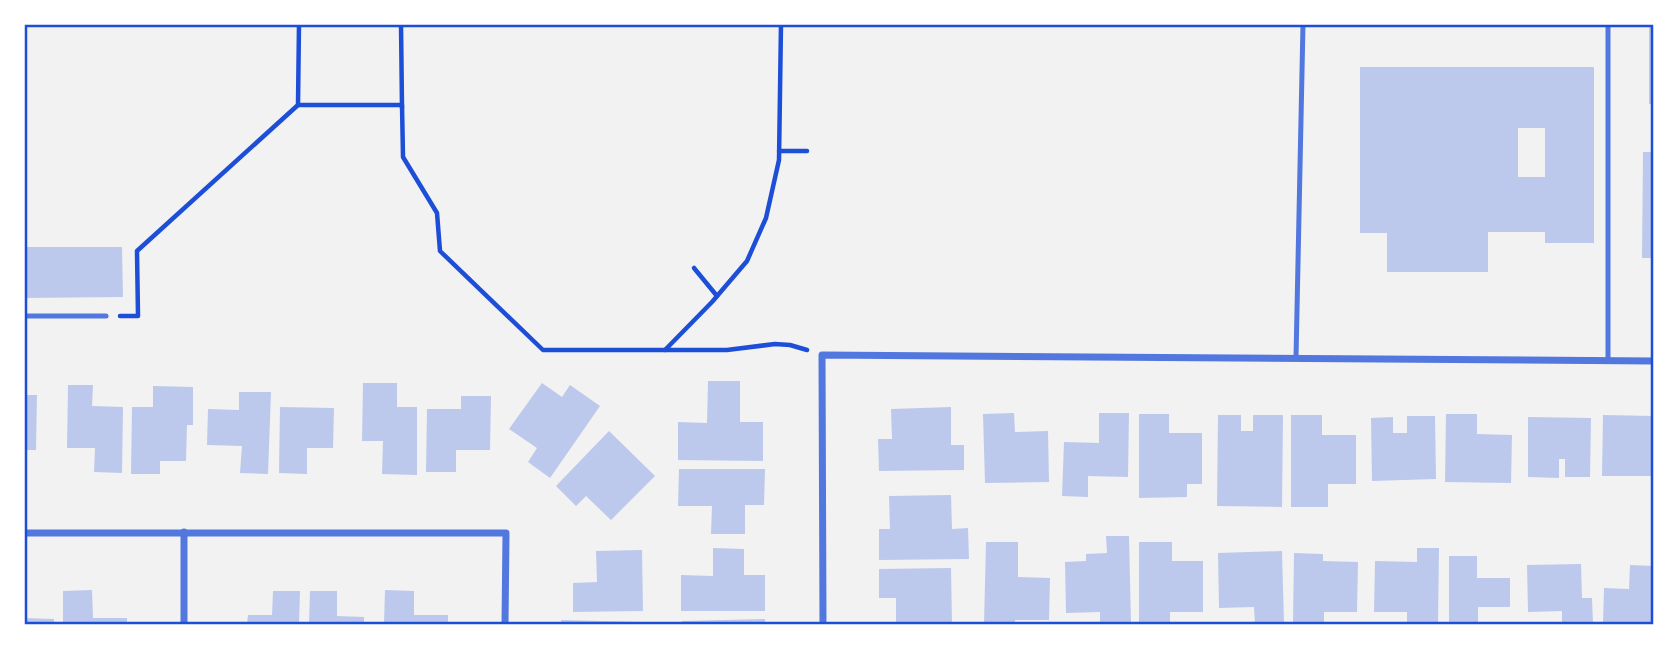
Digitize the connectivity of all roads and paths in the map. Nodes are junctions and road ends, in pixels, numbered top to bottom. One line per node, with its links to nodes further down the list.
1 (299, 24): 6 (path)
2 (401, 24): 7 (path)
3 (781, 24): 8 (path)
4 (1303, 24): 16 (lane)
5 (1608, 24): 17 (lane)
6 (299, 105): 7 (path); 13 (path)
7 (402, 105): 14 (path)
8 (779, 151): 9 (path); 11 (path)
9 (807, 151)
10 (694, 268): 11 (path)
11 (717, 296): 14 (path)
12 (24, 316): 13 (lane)
13 (106, 316)
14 (665, 350): 15 (path)
15 (822, 355): 16 (street); 23 (street)
16 (1296, 358): 17 (street)
17 (1608, 360): 18 (street)
18 (1654, 360)
19 (184, 532): 20 (street); 21 (street); 22 (street)
20 (24, 533)
21 (184, 625)
22 (505, 625)
23 (823, 625)

